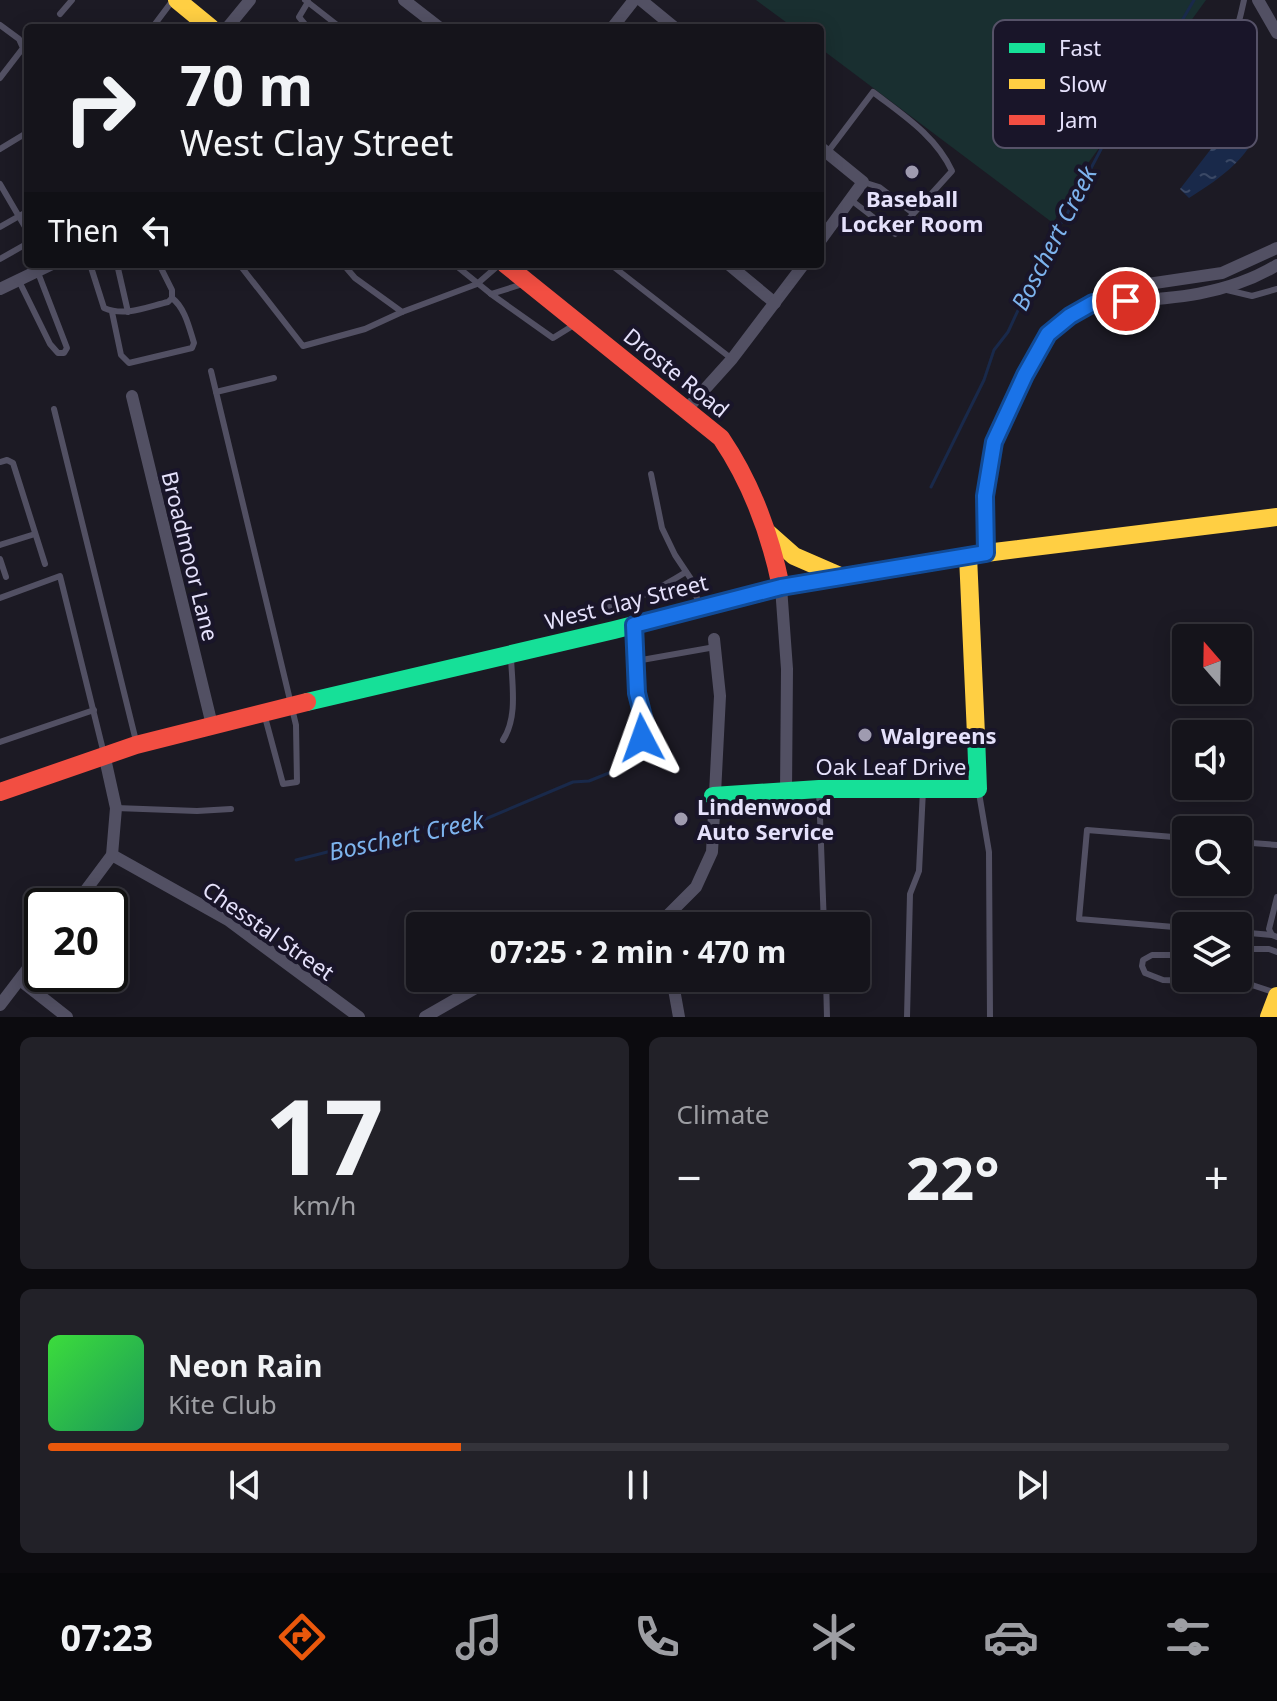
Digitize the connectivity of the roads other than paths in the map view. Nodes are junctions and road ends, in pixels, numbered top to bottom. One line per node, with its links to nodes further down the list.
1 (72, 0): 10 (lane)
2 (175, 0): 12 (lane); 13 (main road)
3 (250, 0): 14 (street)
4 (404, 0): 17 (street)
5 (634, 0): 18 (street)
6 (641, 0): 19 (street)
7 (1244, 0): 11 (lane)
8 (1258, 0): 21 (street)
9 (307, 1): 15 (lane); 16 (lane)
10 (60, 14)
11 (1240, 20)
12 (155, 24)
13 (206, 24)
14 (230, 24)
15 (305, 24)
16 (336, 24)
17 (435, 24)
18 (615, 24)
19 (670, 24)
20 (0, 25): 22 (lane)
21 (1277, 33)
22 (0, 78)
23 (24, 134): 24 (lane)
24 (0, 149)
25 (824, 150): 26 (street); 30 (lane)
26 (863, 182): 28 (street); 30 (lane)
27 (0, 184): 31 (lane)
28 (851, 200): 30 (lane); 34 (street)
29 (24, 213): 31 (lane)
30 (913, 213)
31 (19, 216): 32 (lane); 33 (lane)
32 (24, 225)
33 (0, 227)
34 (824, 236)
35 (24, 245): 37 (lane)
36 (1277, 248): 61 (street)
37 (0, 259)
38 (1277, 265): 56 (street)
39 (41, 268): 52 (street)
40 (46, 268): 52 (lane)
41 (91, 268): 62 (lane)
42 (118, 268): 63 (lane)
43 (161, 268): 59 (lane)
44 (242, 268): 64 (lane)
45 (346, 268): 64 (lane)
46 (459, 268): 54 (lane)
47 (497, 268): 54 (lane)
48 (507, 268): 53 (main road, Droste Road)
49 (615, 268): 66 (lane)
50 (733, 268): 60 (street)
51 (801, 268): 60 (street)
52 (18, 279): 55 (street)
53 (528, 283): 58 (lane); 65 (main road, Droste Road)
54 (477, 284): 58 (lane); 64 (lane)
55 (0, 289)
56 (1224, 289): 57 (lane); 61 (street)
57 (1277, 289)
58 (491, 294): 65 (lane)
59 (172, 298): 62 (lane); 63 (lane)
60 (775, 303): 66 (street)
61 (1093, 303): 79 (street)
62 (112, 312): 63 (lane)
63 (128, 312)
64 (402, 312)
65 (577, 323): 72 (main road, Droste Road)
66 (732, 359): 72 (street)
67 (211, 371): 69 (lane)
68 (274, 378): 69 (lane)
69 (216, 392): 93 (lane)
70 (132, 396): 96 (street, Broadmoor Lane)
71 (54, 409): 100 (lane)
72 (687, 409): 76 (main road, Droste Road)
73 (0, 462): 77 (lane)
74 (651, 474): 82 (lane)
75 (1277, 517): 79 (main road, West Clay Street)
76 (766, 531): 83 (main road); 85 (main road, Droste Road)
77 (35, 534): 78 (lane); 81 (lane)
78 (0, 545)
79 (977, 554): 83 (main road, West Clay Street); 104 (main road, Oak Leaf Drive)
80 (0, 559): 84 (lane)
81 (45, 564)
82 (686, 572): 87 (lane); 88 (lane)
83 (840, 576): 85 (main road, West Clay Street)
84 (6, 577)
85 (781, 587): 88 (main road, West Clay Street); 106 (street, Droste Road)
86 (0, 598): 94 (lane)
87 (608, 607)
88 (700, 608): 89 (main road, West Clay Street)
89 (634, 625): 91 (main road, West Clay Street); 92 (lane)
90 (714, 643): 92 (lane); 107 (street)
91 (511, 654): 93 (main road, West Clay Street); 98 (lane)
92 (636, 661): 97 (lane)
93 (291, 706): 95 (main road, West Clay Street); 95 (lane)
94 (94, 710): 99 (lane); 101 (lane)
95 (263, 713): 96 (main road, West Clay Street)
96 (212, 725): 100 (main road, West Clay Street)
97 (642, 738)
98 (503, 740)
99 (0, 742)
100 (136, 745): 101 (main road, West Clay Street)
101 (104, 754): 105 (main road, West Clay Street); 109 (street)
102 (923, 788): 103 (main road, Oak Leaf Drive); 104 (main road, Oak Leaf Drive); 139 (lane)
103 (819, 789): 106 (main road, Oak Leaf Drive); 118 (lane)
104 (978, 789): 140 (lane)
105 (7, 790): 108 (main road)
106 (786, 792): 107 (main road, Oak Leaf Drive)
107 (713, 796): 117 (street)
108 (0, 805)
109 (116, 808): 110 (lane); 114 (street)
110 (231, 809)
111 (1172, 837): 119 (lane)
112 (1252, 843): 113 (lane)
113 (1277, 845)
114 (112, 855): 115 (street); 135 (street, Chesstal Street)
115 (87, 888)
116 (1277, 897): 121 (lane)
117 (670, 912)
118 (823, 912)
119 (1172, 927)
120 (1252, 934): 121 (lane)
121 (1274, 936)
122 (1252, 949): 123 (lane)
123 (1277, 952)
124 (1172, 955): 127 (lane)
125 (24, 975): 126 (street)
126 (20, 980): 133 (street); 134 (street)
127 (1172, 980)
128 (1252, 985): 132 (lane)
129 (469, 992): 136 (street)
130 (675, 992): 137 (street)
131 (826, 992): 138 (lane)
132 (1277, 995): 141 (main road)
133 (0, 1005)
134 (67, 1017)
135 (359, 1017)
136 (425, 1017)
137 (679, 1017)
138 (827, 1017)
139 (907, 1017)
140 (990, 1017)
141 (1269, 1017)

